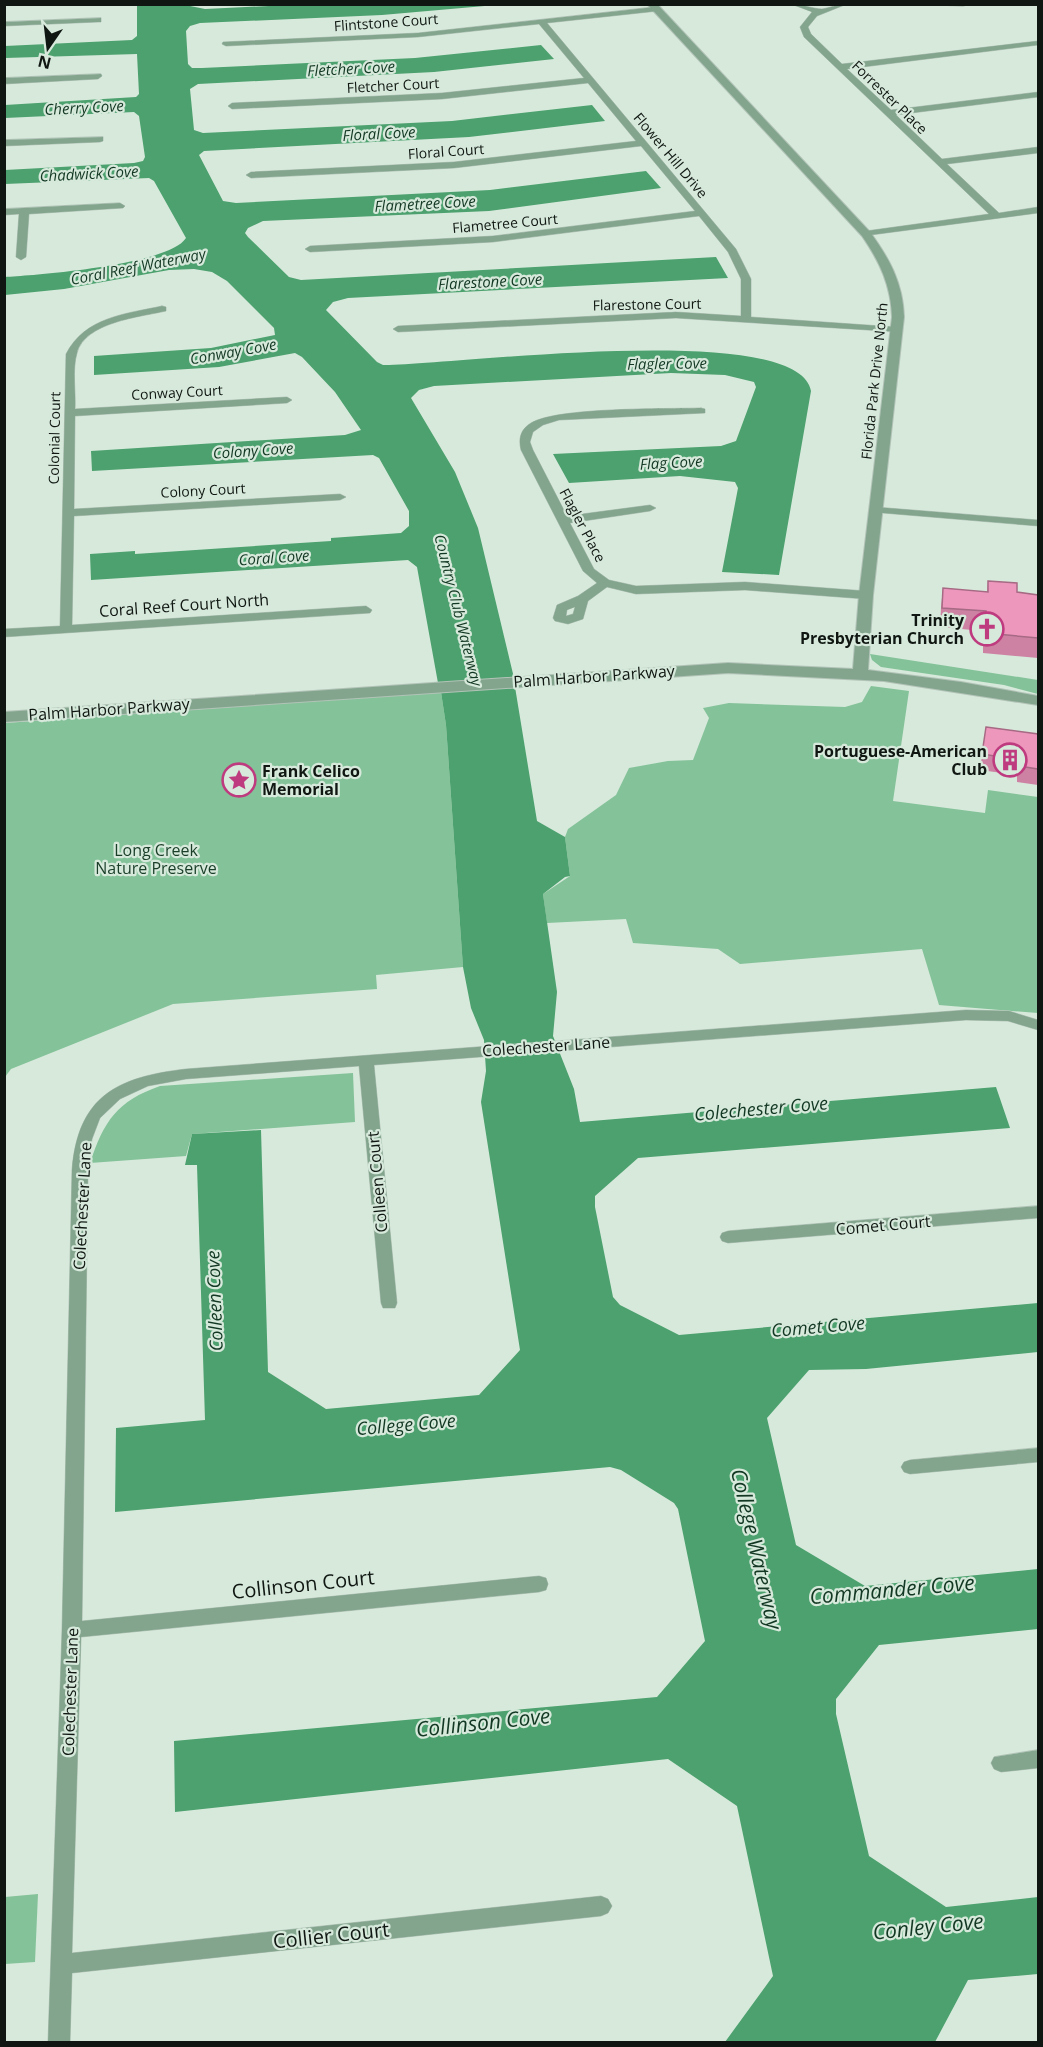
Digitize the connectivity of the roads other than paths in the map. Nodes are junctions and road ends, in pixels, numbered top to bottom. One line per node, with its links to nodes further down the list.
1 (795, 4): 6 (street)
2 (843, 4): 6 (street)
3 (915, 4): 4 (street)
4 (964, 4)
5 (653, 7): 8 (street, Flintstone Court); 31 (street, Florida Park Drive North)
6 (818, 11): 12 (street, Forrester Place)
7 (98, 20): 9 (street)
8 (542, 22): 10 (street, Flintstone Court); 14 (street, Flower Hill Drive)
9 (4, 24)
10 (226, 44)
11 (1038, 44): 12 (street)
12 (839, 67): 18 (street, Forrester Place)
13 (98, 76): 15 (street)
14 (590, 80): 17 (street, Fletcher Court); 21 (street, Flower Hill Drive)
15 (4, 81)
16 (1038, 94): 18 (street)
17 (232, 106)
18 (888, 113): 23 (street, Forrester Place)
19 (100, 139): 20 (street)
20 (4, 143)
21 (642, 143): 24 (street, Floral Court); 29 (street, Flower Hill Drive)
22 (1038, 150): 23 (street)
23 (940, 162): 30 (street, Forrester Place)
24 (251, 175)
25 (120, 206): 27 (street)
26 (1038, 210): 30 (street)
27 (24, 211): 28 (street); 33 (street)
28 (4, 212)
29 (702, 213): 32 (street, Flametree Court); 35 (street, Flower Hill Drive)
30 (997, 216): 31 (street)
31 (866, 234): 37 (street, Florida Park Drive North)
32 (310, 249)
33 (21, 257)
34 (162, 309): 40 (street, Colonial Court)
35 (746, 319): 36 (street, Flarestone Court); 37 (street, Flarestone Court)
36 (398, 329)
37 (896, 330): 43 (street, Florida Park Drive North)
38 (286, 400): 40 (street, Conway Court)
39 (701, 411): 45 (street, Flagler Place)
40 (69, 413): 44 (street, Colonial Court)
41 (340, 497): 44 (street, Colony Court)
42 (650, 508): 45 (street)
43 (875, 510): 46 (street); 48 (street, Florida Park Drive North)
44 (67, 513): 51 (street, Colonial Court)
45 (563, 520): 47 (street, Flagler Place)
46 (1038, 523)
47 (605, 583): 48 (street, Flagler Place); 49 (street)
48 (866, 595): 53 (street, Florida Park Drive North)
49 (582, 599)
50 (366, 610): 51 (street, Coral Reef Court North)
51 (66, 629): 52 (street, Coral Reef Court North)
52 (4, 633)
53 (860, 673): 54 (street, Palm Harbor Parkway); 55 (street, Palm Harbor Parkway)
54 (1038, 701)
55 (4, 717)
56 (1038, 1025): 57 (street, Colechester Lane)
57 (366, 1060): 60 (street, Colleen Court); 64 (street, Colechester Lane)
58 (1038, 1212): 59 (street, Comet Court)
59 (728, 1237)
60 (388, 1303)
61 (1038, 1455): 62 (street)
62 (910, 1467)
63 (539, 1584): 64 (street, Collinson Court)
64 (72, 1630): 68 (street, Colechester Lane)
65 (1038, 1759): 66 (street)
66 (1001, 1763)
67 (601, 1906): 68 (street, Collier Court)
68 (61, 1964): 69 (street, Colechester Lane)
69 (59, 2043)

